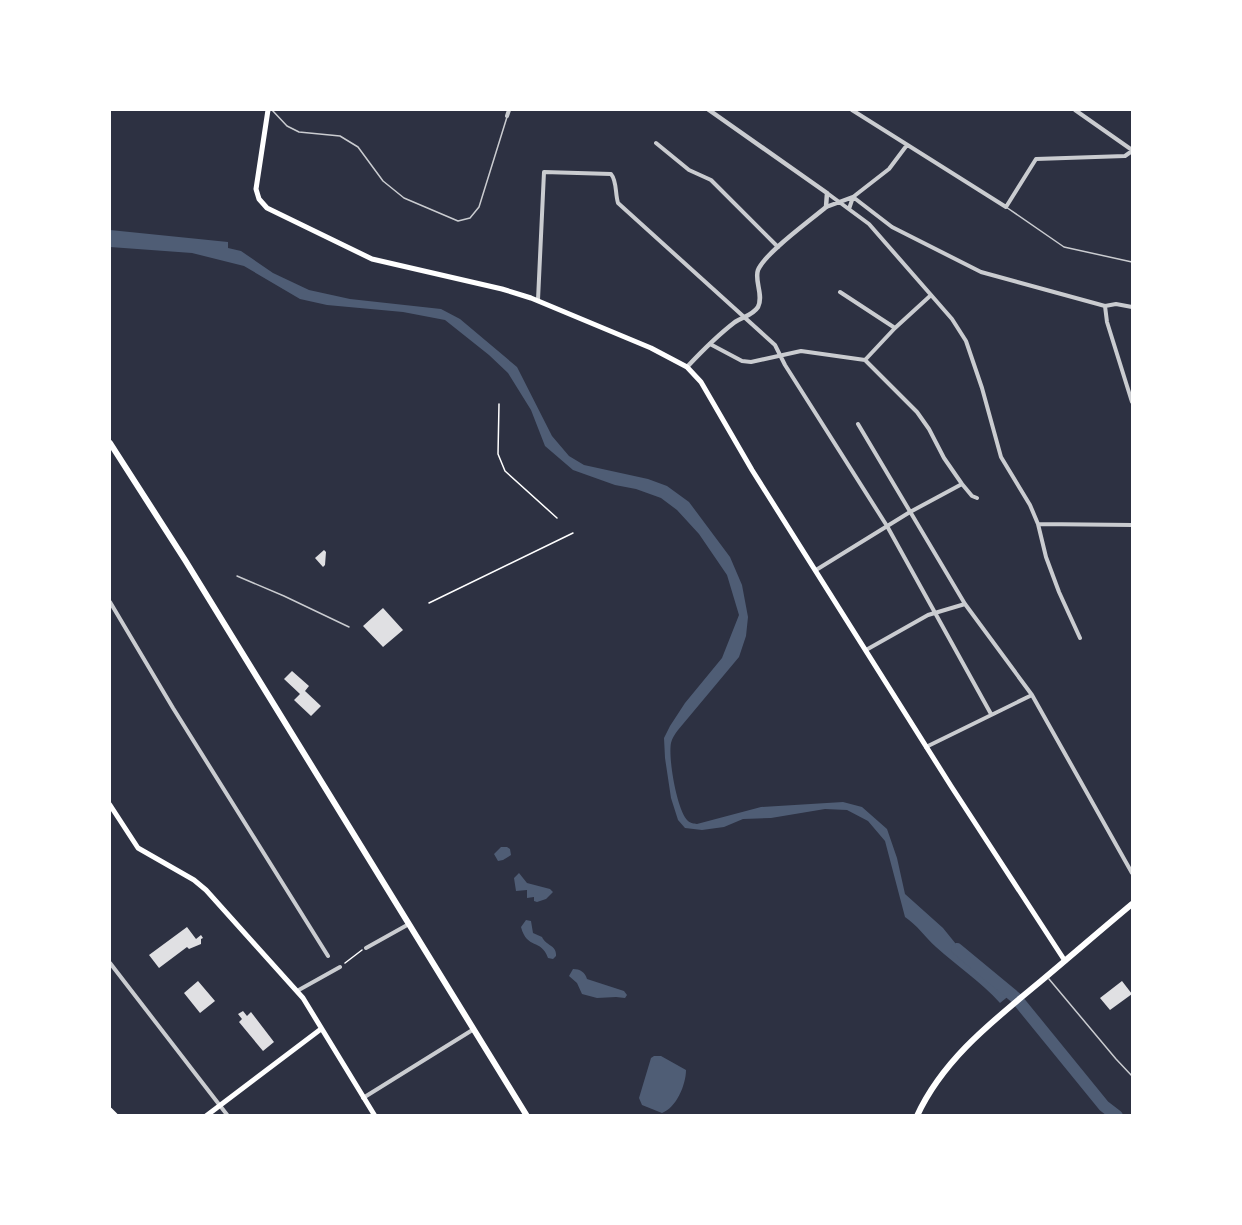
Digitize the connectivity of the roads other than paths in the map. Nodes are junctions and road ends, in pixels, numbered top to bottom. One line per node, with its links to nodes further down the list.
1 (270, 110): 6 (lane); 20 (main road)
2 (509, 110): 6 (street)
3 (709, 110): 10 (street)
4 (852, 110): 8 (street)
5 (1075, 110): 9 (street)
6 (507, 116)
7 (656, 143): 16 (street)
8 (907, 145): 11 (street); 14 (street)
9 (1132, 151): 14 (street)
10 (827, 193): 12 (street); 13 (street)
11 (853, 197): 12 (street); 15 (street); 21 (street)
12 (840, 202): 13 (street); 15 (street)
13 (826, 207): 16 (street)
14 (1006, 207): 17 (lane)
15 (849, 209): 19 (street)
16 (778, 247): 23 (street)
17 (1132, 262)
18 (840, 292): 24 (street)
19 (930, 296): 24 (street); 35 (street)
20 (538, 300): 23 (street); 28 (main road)
21 (1105, 306): 22 (street); 29 (street)
22 (1132, 307)
23 (743, 318): 25 (street); 26 (street)
24 (896, 327): 27 (street)
25 (710, 344): 26 (street); 28 (street)
26 (780, 355): 27 (street); 37 (street)
27 (865, 360): 32 (street)
28 (687, 367): 38 (main road)
29 (1132, 402)
30 (858, 424): 34 (street)
31 (110, 443): 52 (main road)
32 (962, 484): 33 (street); 34 (street)
33 (977, 498)
34 (910, 512): 37 (street); 41 (street)
35 (1038, 524): 36 (street); 44 (street)
36 (1132, 525)
37 (887, 526): 38 (street); 42 (street)
38 (816, 570): 45 (main road)
39 (237, 576): 43 (lane)
40 (110, 602): 54 (street)
41 (964, 604): 42 (street); 46 (street)
42 (936, 612): 45 (street); 47 (street)
43 (349, 627)
44 (1080, 638)
45 (866, 650): 48 (main road)
46 (1032, 695): 47 (street); 50 (street)
47 (991, 714): 48 (street)
48 (926, 747): 55 (main road)
49 (110, 805): 59 (main road)
50 (1132, 873)
51 (1132, 904): 55 (main road)
52 (410, 923): 53 (street); 61 (main road)
53 (366, 948)
54 (328, 956)
55 (1065, 961): 58 (main road)
56 (110, 963): 64 (street)
57 (340, 967): 59 (street)
58 (1047, 976): 62 (lane); 71 (main road)
59 (297, 991): 60 (main road)
60 (321, 1029): 63 (main road); 64 (main road)
61 (474, 1029): 63 (street); 70 (main road)
62 (1132, 1076)
63 (363, 1098): 69 (main road)
64 (220, 1106): 67 (main road); 68 (street)
65 (110, 1110): 66 (main road)
66 (116, 1116)
67 (206, 1116)
68 (228, 1116)
69 (375, 1116)
70 (527, 1116)
71 (917, 1116)

